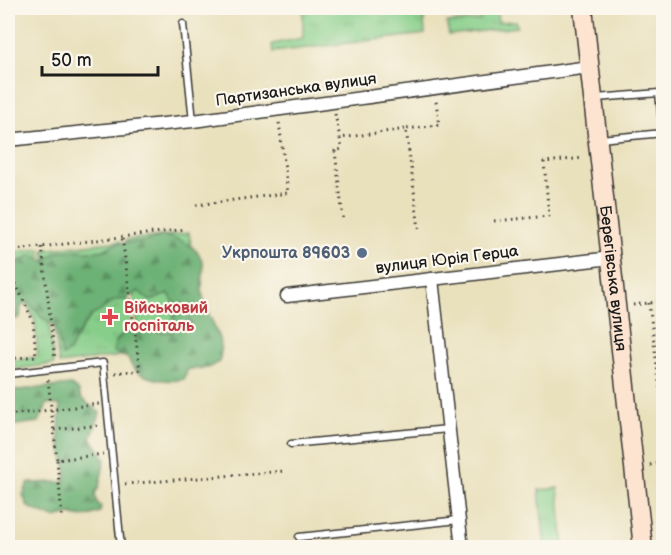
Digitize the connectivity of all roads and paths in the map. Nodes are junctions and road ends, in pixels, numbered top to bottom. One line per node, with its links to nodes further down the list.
1 (583, 8): 3 (main road, Берегівська вулиця)
2 (183, 24): 8 (lane)
3 (589, 67): 4 (main road, Берегівська вулиця); 8 (street, Партизанська вулиця)
4 (592, 99): 12 (main road, Берегівська вулиця); 12 (lane)
5 (436, 101): 9 (path)
6 (335, 114): 10 (path)
7 (279, 120): 14 (path)
8 (193, 121): 11 (street, Партизанська вулиця)
9 (406, 129): 10 (path); 18 (path)
10 (340, 138): 15 (path)
11 (8, 140)
12 (596, 140): 22 (main road, Берегівська вулиця)
13 (584, 158): 16 (path)
14 (196, 206)
15 (343, 218)
16 (494, 221)
17 (186, 229): 19 (path)
18 (419, 230)
19 (122, 237): 20 (path); 32 (path)
20 (42, 246): 21 (path); 30 (path)
21 (8, 251)
22 (611, 258): 24 (street, вулиця Юрія Герца); 52 (main road, Берегівська вулиця)
23 (8, 267): 29 (path)
24 (432, 279): 25 (street, вулиця Юрія Герца); 38 (street)
25 (287, 296)
26 (663, 301): 27 (path)
27 (649, 303): 28 (path); 36 (path)
28 (628, 306)
29 (8, 359)
30 (57, 369): 31 (lane); 32 (lane); 34 (path)
31 (8, 374)
32 (104, 374): 46 (lane)
33 (103, 404): 34 (path)
34 (51, 410): 35 (path); 39 (path)
35 (8, 415)
36 (663, 421)
37 (105, 424): 39 (path)
38 (449, 429): 40 (lane); 48 (street)
39 (53, 430): 42 (path)
40 (291, 444)
41 (108, 454): 42 (path)
42 (57, 460): 47 (path)
43 (663, 462): 44 (path)
44 (645, 466)
45 (284, 471): 46 (path)
46 (115, 485): 50 (lane)
47 (62, 518)
48 (459, 520): 49 (lane); 51 (street)
49 (299, 537)
50 (121, 548)
51 (462, 548)
52 (643, 548)

